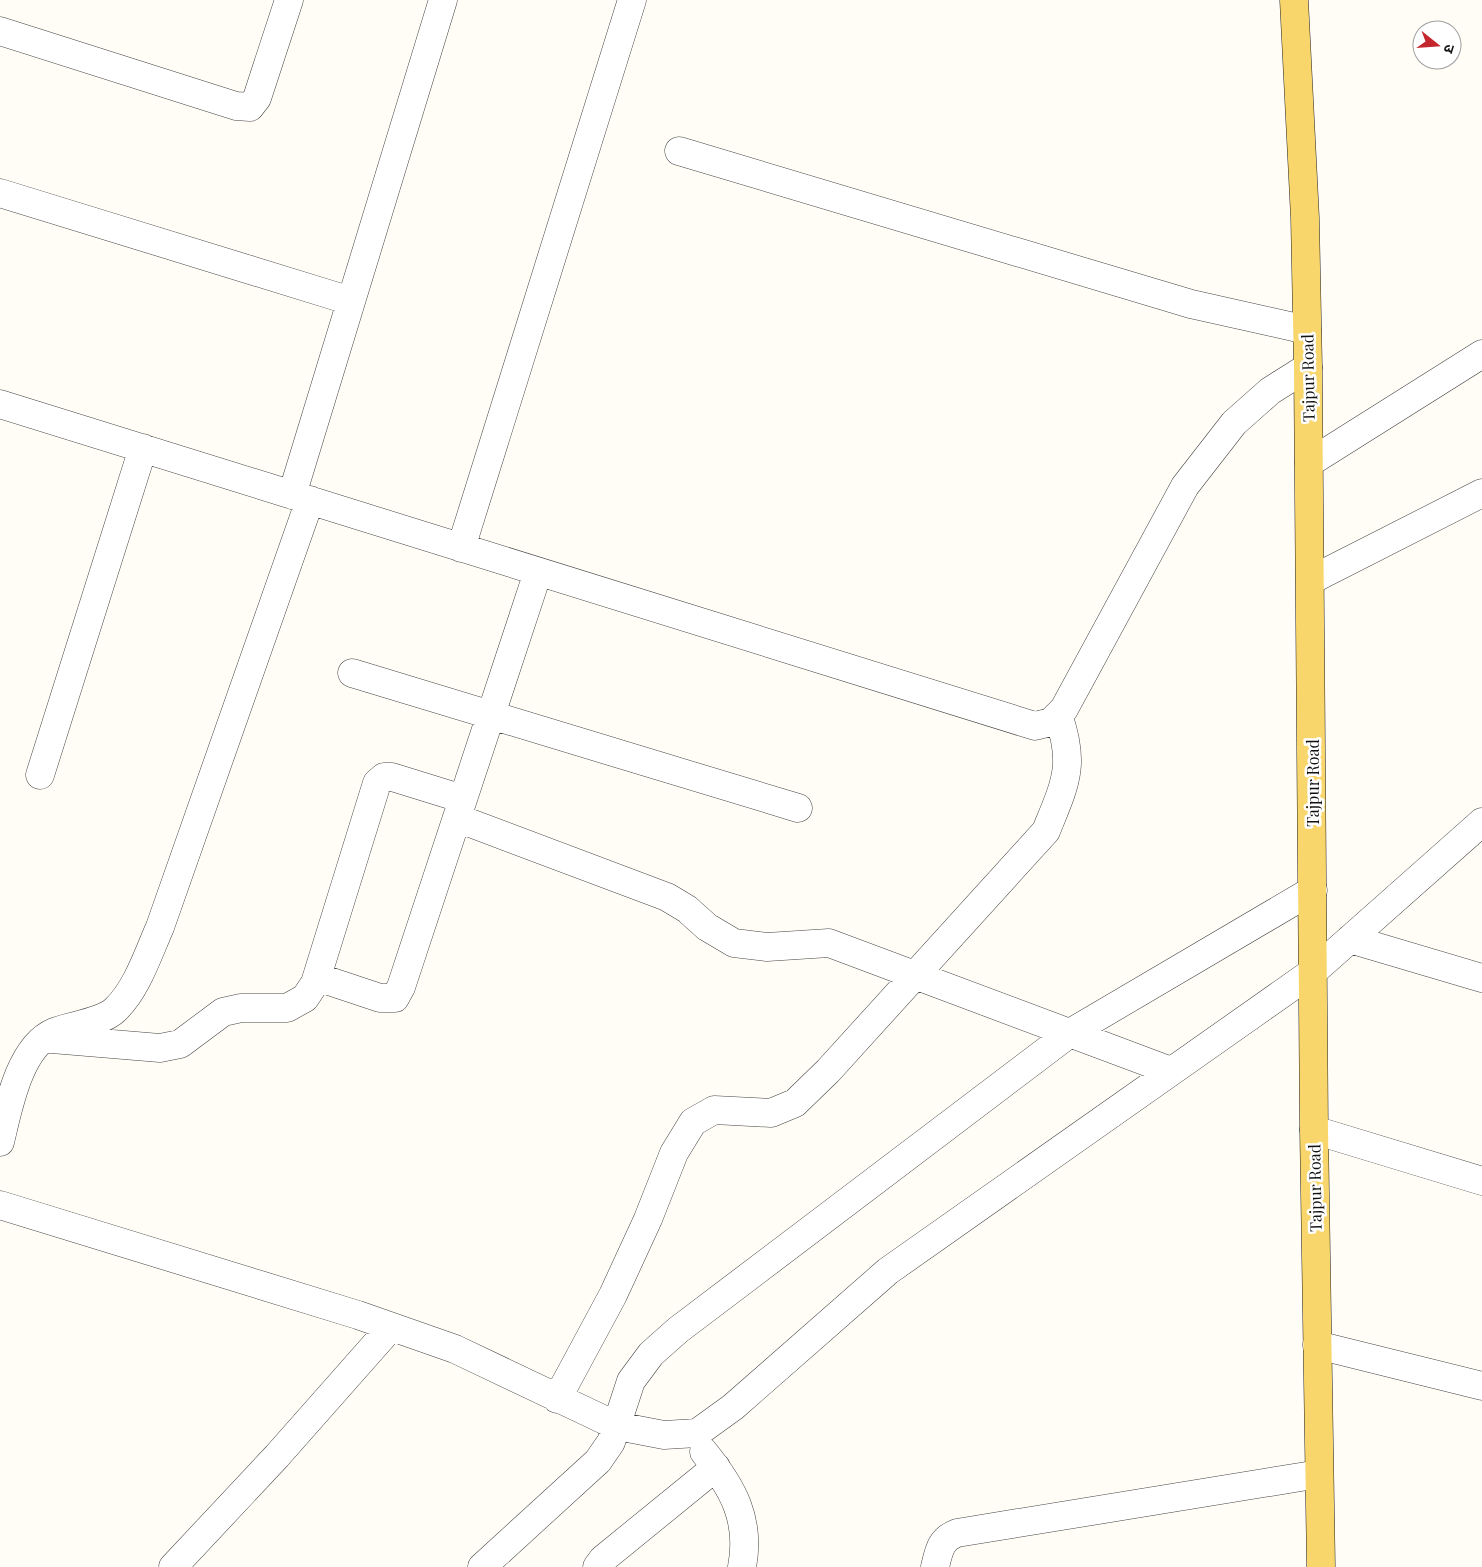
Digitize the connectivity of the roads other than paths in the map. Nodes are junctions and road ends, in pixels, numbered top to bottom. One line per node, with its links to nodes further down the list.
1 (289, 0): 5 (street)
2 (443, 0): 8 (street)
3 (632, 0): 17 (street)
4 (1294, 0): 9 (main road, Tajpur Road)
5 (0, 31)
6 (679, 151): 9 (street)
7 (0, 192): 8 (street)
8 (351, 302): 16 (street)
9 (1308, 330): 11 (main road, Tajpur Road)
10 (1482, 354): 14 (street)
11 (1308, 367): 14 (main road, Tajpur Road); 22 (street)
12 (0, 404): 13 (street)
13 (143, 448): 16 (street); 23 (street)
14 (1309, 463): 19 (main road, Tajpur Road)
15 (1482, 493): 19 (street)
16 (301, 498): 17 (street); 34 (street)
17 (461, 548): 18 (street)
18 (538, 572): 21 (street); 22 (street)
19 (1310, 580): 27 (main road, Tajpur Road)
20 (352, 673): 21 (street)
21 (491, 714): 24 (street); 25 (street)
22 (1058, 715): 30 (street)
23 (40, 774)
24 (798, 808)
25 (460, 809): 30 (street); 31 (street); 31 (street)
26 (1482, 822): 28 (street)
27 (1313, 890): 29 (main road, Tajpur Road); 33 (street)
28 (1350, 939): 29 (street); 32 (street)
29 (1314, 971): 35 (street); 36 (main road, Tajpur Road)
30 (916, 974): 33 (street); 43 (street)
31 (316, 977): 34 (street)
32 (1482, 978)
33 (1070, 1033): 35 (street); 44 (street)
34 (46, 1038): 37 (street)
35 (1171, 1071): 45 (street)
36 (1314, 1130): 38 (street); 41 (main road, Tajpur Road)
37 (0, 1142)
38 (1482, 1181)
39 (0, 1205): 40 (street)
40 (392, 1327): 43 (street); 48 (street)
41 (1318, 1345): 42 (street); 47 (main road, Tajpur Road)
42 (1482, 1386)
43 (557, 1399): 44 (street)
44 (617, 1426): 45 (street); 49 (street)
45 (689, 1434): 46 (street)
46 (716, 1467): 50 (street); 51 (street)
47 (1320, 1474): 52 (street); 53 (main road, Tajpur Road)
48 (173, 1567)
49 (482, 1567)
50 (597, 1567)
51 (742, 1567)
52 (935, 1567)
53 (1321, 1567)

